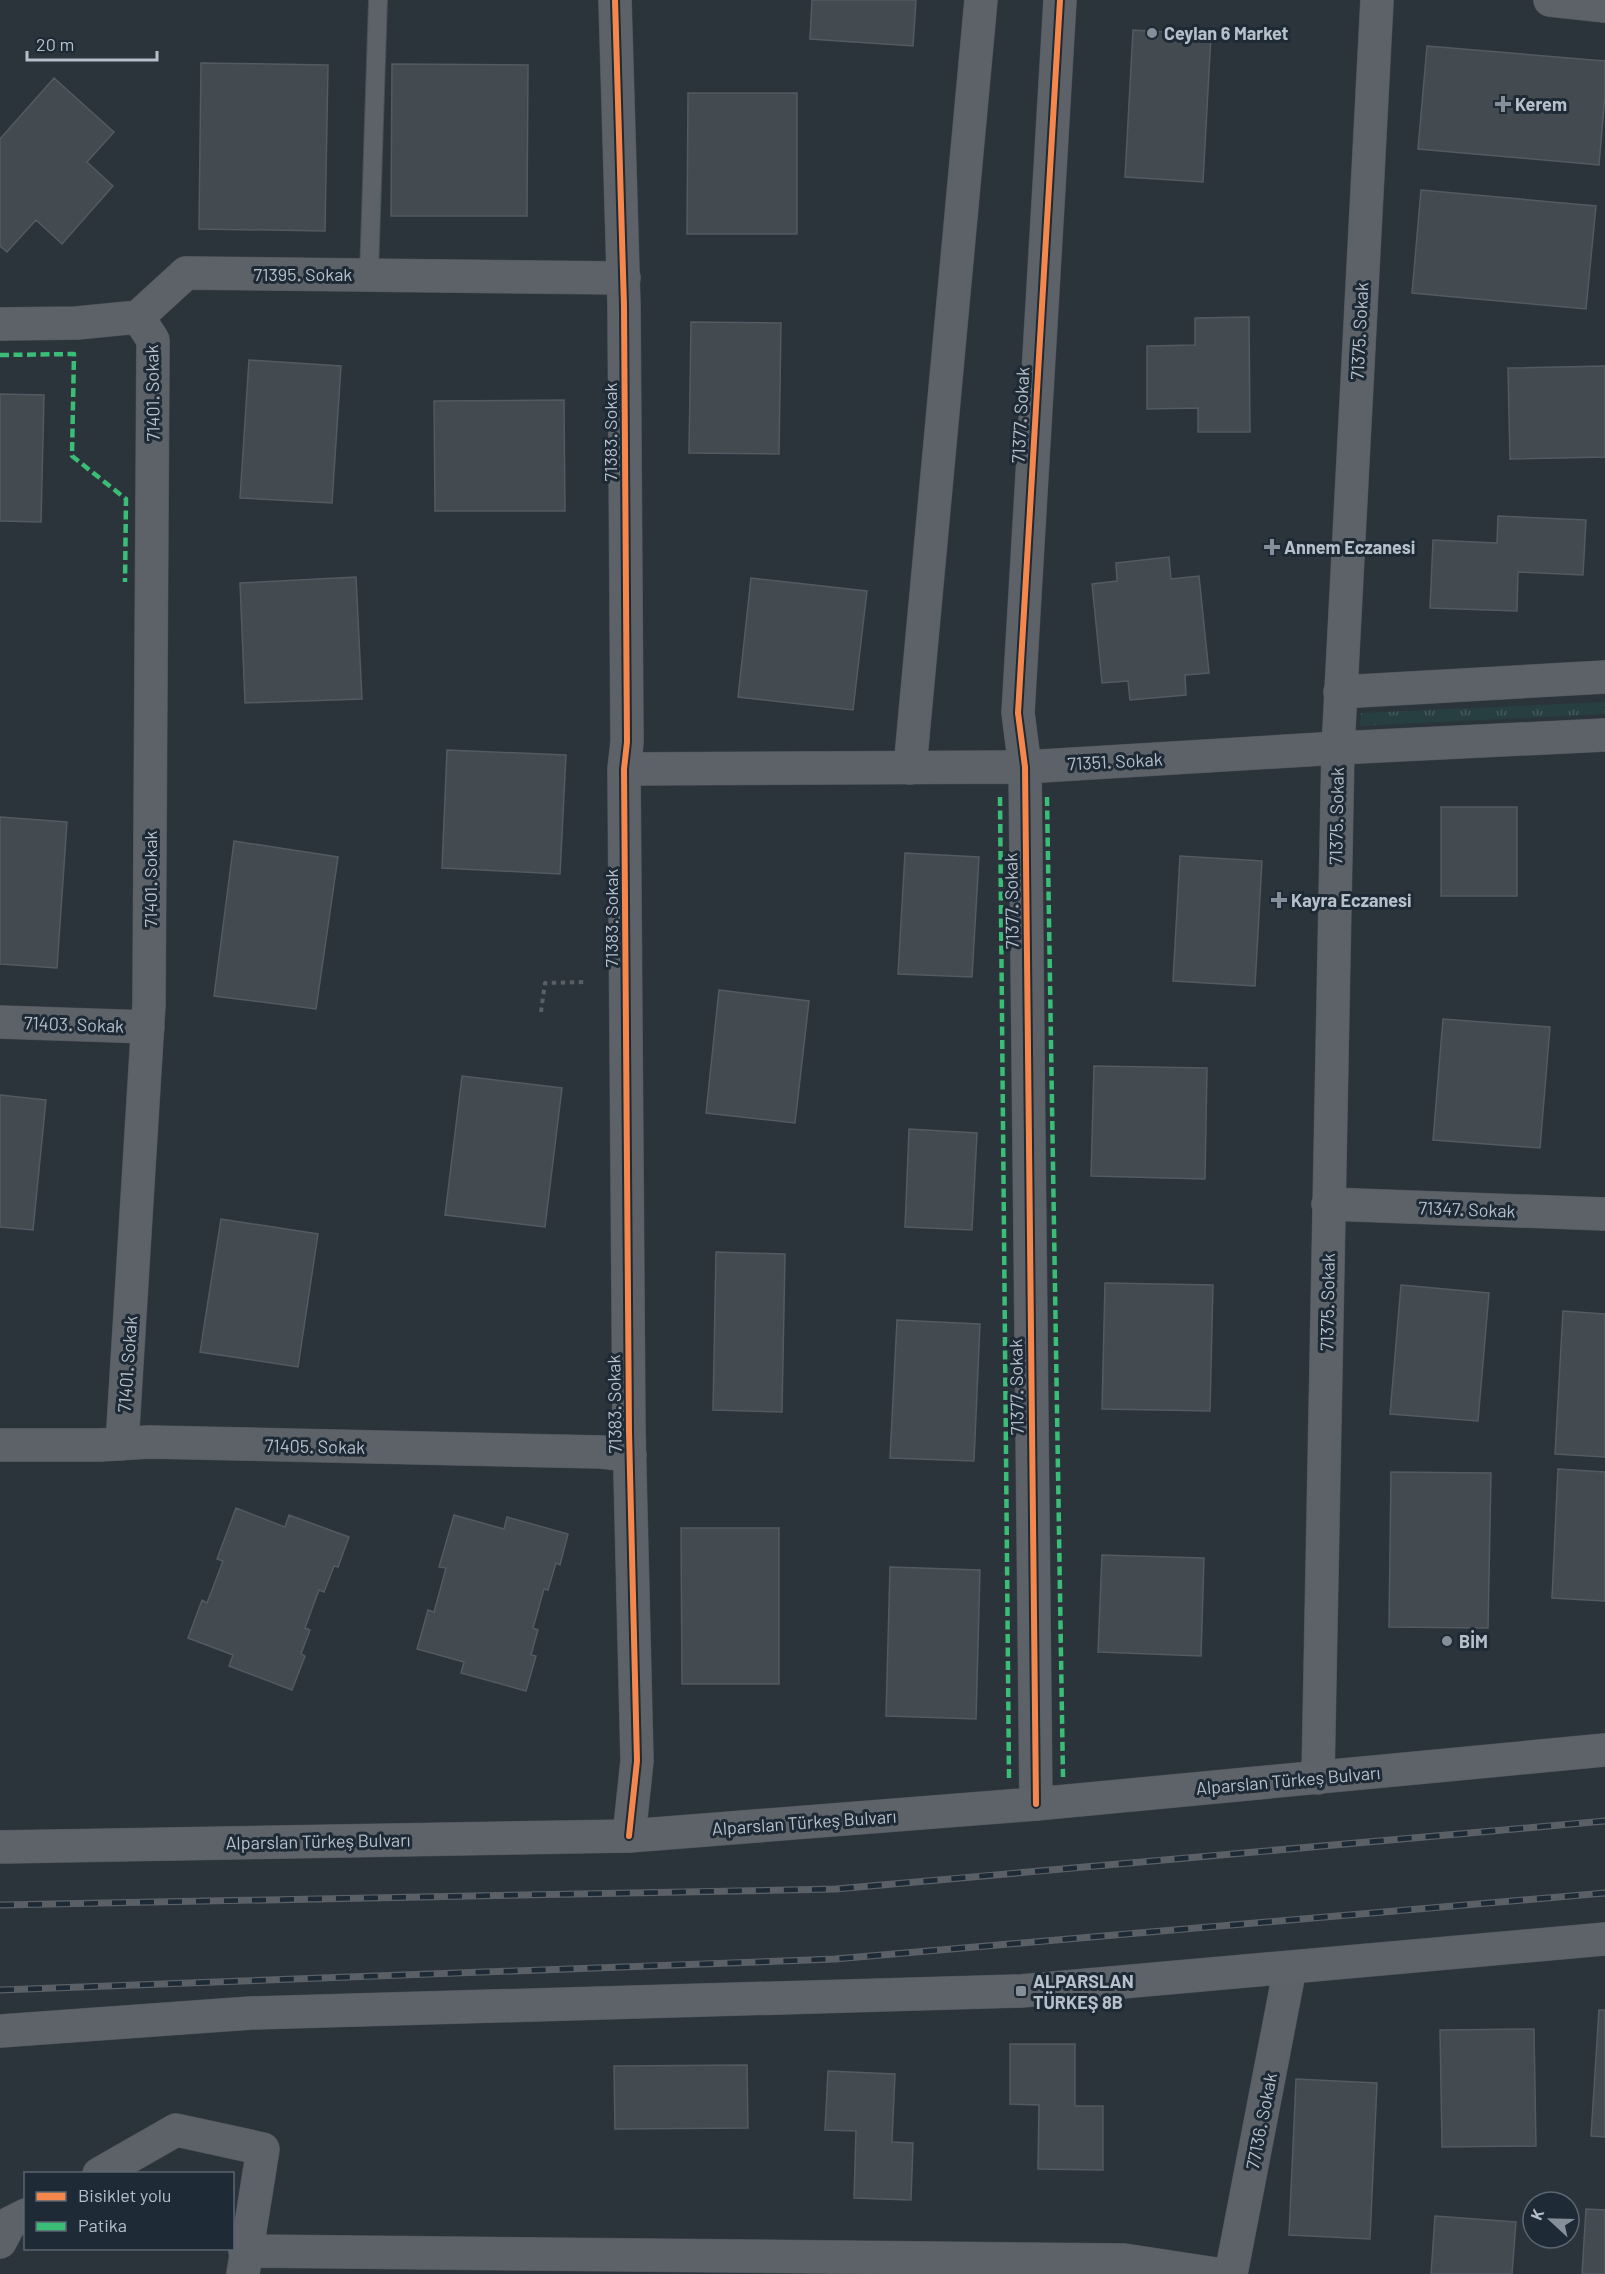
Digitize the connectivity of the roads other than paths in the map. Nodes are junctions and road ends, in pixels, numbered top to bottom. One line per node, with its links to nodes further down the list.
1 (378, 0): 8 (lane)
2 (615, 0): 9 (street, 71383. Sokak)
3 (981, 0): 17 (street)
4 (1060, 0): 16 (street, 71377. Sokak)
5 (1377, 0): 13 (street, 71375. Sokak)
6 (1550, 0): 7 (street)
7 (1605, 6)
8 (369, 274): 9 (street, 71395. Sokak); 10 (street, 71395. Sokak)
9 (624, 278): 18 (street, 71383. Sokak)
10 (138, 317): 11 (street); 20 (street, 71401. Sokak)
11 (0, 324)
12 (1605, 677): 13 (street)
13 (1340, 692): 15 (street, 71375. Sokak)
14 (1605, 735): 15 (street, 71351. Sokak)
15 (1338, 748): 16 (street, 71351. Sokak); 21 (street, 71375. Sokak)
16 (1025, 767): 17 (street, 71351. Sokak); 28 (street, 71377. Sokak)
17 (910, 768): 18 (street, 71351. Sokak)
18 (624, 769): 25 (street, 71383. Sokak)
19 (0, 1022): 20 (street, 71403. Sokak)
20 (148, 1027): 23 (street, 71401. Sokak)
21 (1328, 1204): 22 (street, 71347. Sokak); 27 (street, 71375. Sokak)
22 (1605, 1214)
23 (122, 1444): 24 (street, 71405. Sokak); 25 (street, 71405. Sokak)
24 (0, 1445)
25 (630, 1455): 29 (street, 71383. Sokak)
26 (1605, 1750): 27 (main road, Alparslan Türkeş Bulvarı)
27 (1318, 1778): 28 (main road, Alparslan Türkeş Bulvarı)
28 (1036, 1804): 29 (main road, Alparslan Türkeş Bulvarı)
29 (629, 1836): 30 (main road, Alparslan Türkeş Bulvarı)
30 (0, 1847)
31 (1605, 1940): 32 (main road)
32 (1290, 1968): 33 (main road); 39 (street, 77136. Sokak)
33 (0, 2031)
34 (102, 2172): 37 (street)
35 (24, 2216): 36 (street)
36 (0, 2242)
37 (239, 2266): 38 (street)
38 (1216, 2274)
39 (1231, 2274)

